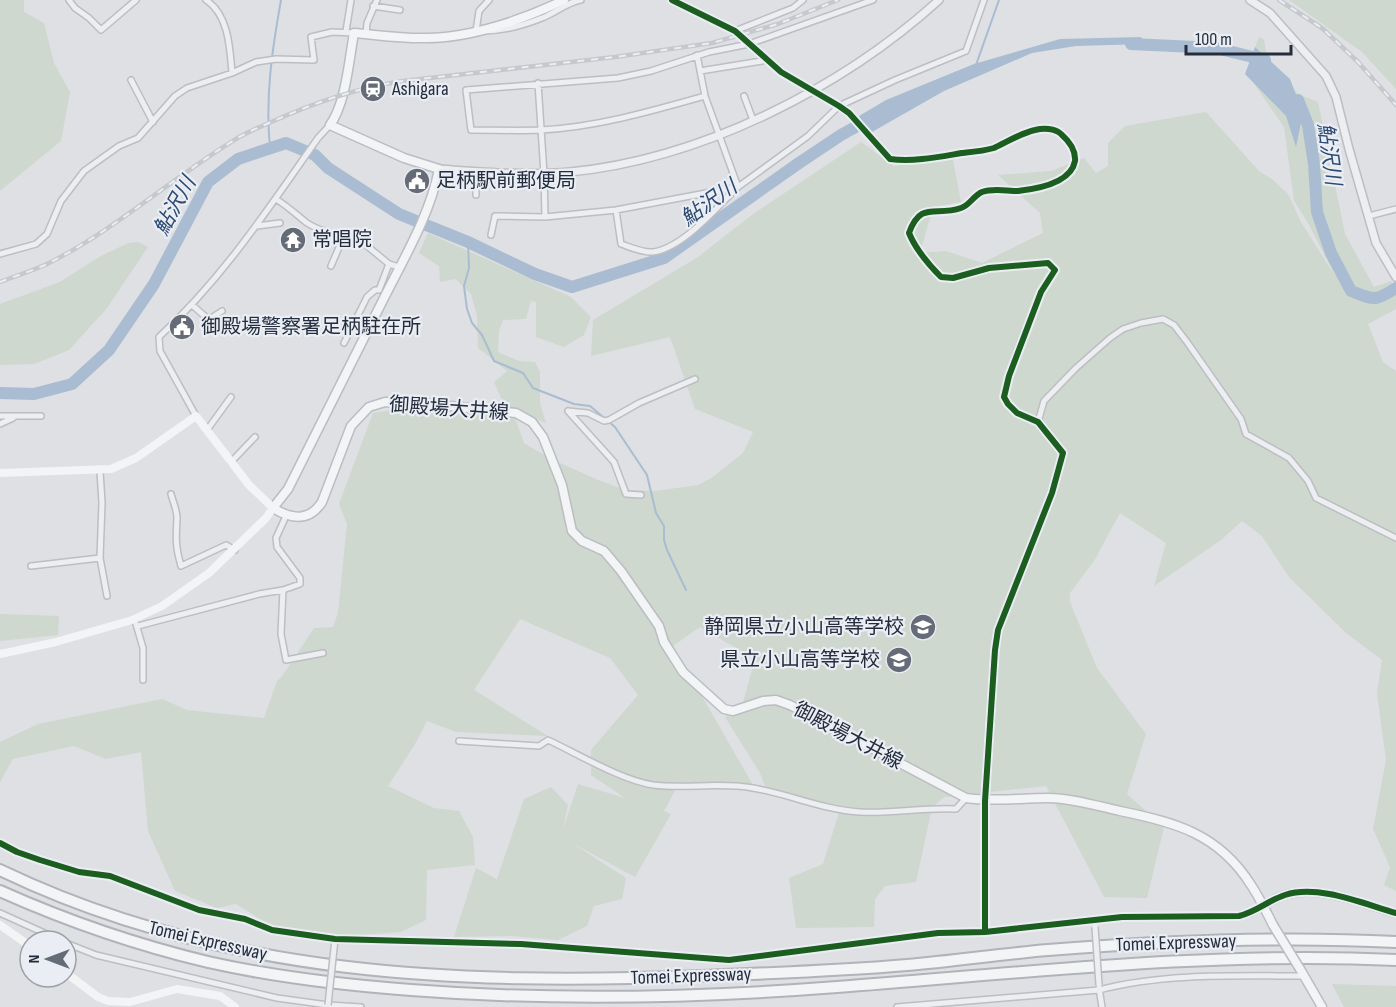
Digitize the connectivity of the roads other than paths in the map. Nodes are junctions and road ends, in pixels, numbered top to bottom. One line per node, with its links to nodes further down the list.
1 (69, 0): 2 (street)
2 (136, 0)
3 (206, 0): 25 (street)
4 (351, 0): 18 (street)
5 (377, 0): 15 (street)
6 (489, 0): 19 (street)
7 (564, 0): 19 (main road)
8 (581, 0): 19 (street)
9 (672, 0): 17 (street)
10 (803, 0): 17 (street)
11 (873, 0): 21 (street)
12 (939, 0): 28 (street)
13 (984, 0): 31 (street)
14 (1250, 0): 45 (street)
15 (373, 6): 16 (street); 20 (street)
16 (400, 10)
17 (735, 31): 21 (street)
18 (350, 32): 20 (main road); 25 (street); 34 (main road)
19 (476, 32): 20 (main road)
20 (366, 34)
21 (749, 44): 22 (street); 23 (street)
22 (697, 55): 24 (street); 27 (street)
23 (768, 60): 24 (street); 28 (street)
24 (700, 71): 29 (street)
25 (232, 73): 33 (street)
26 (131, 80): 33 (street)
27 (538, 83): 35 (street); 35 (street)
28 (812, 91): 31 (street); 32 (street)
29 (705, 96): 35 (street); 36 (street)
30 (744, 96): 32 (street)
31 (839, 106): 40 (street); 65 (street)
32 (753, 120): 36 (street)
33 (153, 122): 51 (street)
34 (330, 125): 37 (main road); 42 (street)
35 (542, 130): 39 (street)
36 (719, 135): 39 (street); 40 (street)
37 (439, 169): 38 (street); 54 (main road)
38 (476, 172): 39 (street); 41 (street)
39 (544, 174): 46 (street)
40 (738, 187): 44 (street); 44 (street)
41 (476, 195)
42 (276, 199): 48 (street); 50 (street)
43 (1396, 209): 45 (street)
44 (616, 210): 46 (street)
45 (1369, 216): 55 (street)
46 (545, 217): 49 (street)
47 (280, 223): 48 (street)
48 (257, 226): 56 (street)
49 (491, 235)
50 (344, 237): 52 (street); 53 (street)
51 (0, 254)
52 (389, 264): 54 (street); 58 (street)
53 (331, 266)
54 (399, 267): 74 (main road)
55 (1396, 277)
56 (192, 305): 57 (street); 63 (street)
57 (222, 311)
58 (344, 343)
59 (696, 379): 73 (street)
60 (231, 397): 67 (street)
61 (0, 416): 64 (street)
62 (41, 416): 64 (street)
63 (196, 416): 67 (main road); 70 (main road)
64 (15, 417): 66 (street)
65 (1038, 422): 76 (street); 88 (street)
66 (0, 424)
67 (207, 430): 69 (main road)
68 (255, 438): 69 (street)
69 (231, 462): 74 (main road)
70 (100, 471): 71 (main road); 78 (street)
71 (0, 473)
72 (171, 494): 77 (street)
73 (641, 495)
74 (273, 508): 75 (main road); 77 (main road)
75 (286, 516): 80 (street); 87 (main road, 御殿場大井線)
76 (1396, 538)
77 (235, 550): 82 (main road)
78 (100, 558): 79 (street); 81 (street)
79 (31, 566)
80 (283, 590): 82 (street); 83 (street)
81 (107, 596)
82 (135, 623): 84 (main road); 85 (street)
83 (323, 653)
84 (0, 654)
85 (143, 680)
86 (459, 741): 87 (street)
87 (966, 798): 88 (main road, 御殿場大井線)
88 (985, 801): 92 (main road, 御殿場大井線); 98 (street)
89 (0, 843): 100 (street)
90 (0, 870): 101 (highway, Tomei Expressway)
91 (0, 891): 103 (highway, Tomei Expressway)
92 (1263, 906): 94 (street); 95 (street); 104 (main road, 御殿場大井線, bridge)
93 (0, 913): 97 (street)
94 (1396, 913)
95 (1095, 919): 98 (street); 106 (street, bridge)
96 (0, 925): 99 (main road)
97 (35, 929)
98 (985, 932): 100 (street)
99 (18, 938)
100 (335, 939): 107 (street, bridge)
101 (1396, 942)
102 (78, 948): 107 (street)
103 (1396, 960)
104 (1302, 973): 106 (street); 112 (main road, 御殿場大井線)
105 (78, 982): 108 (main road)
106 (1099, 988): 110 (street); 111 (street)
107 (328, 1005): 109 (street)
108 (234, 1007)
109 (361, 1007)
110 (897, 1007)
111 (1102, 1007)
112 (1322, 1007)

